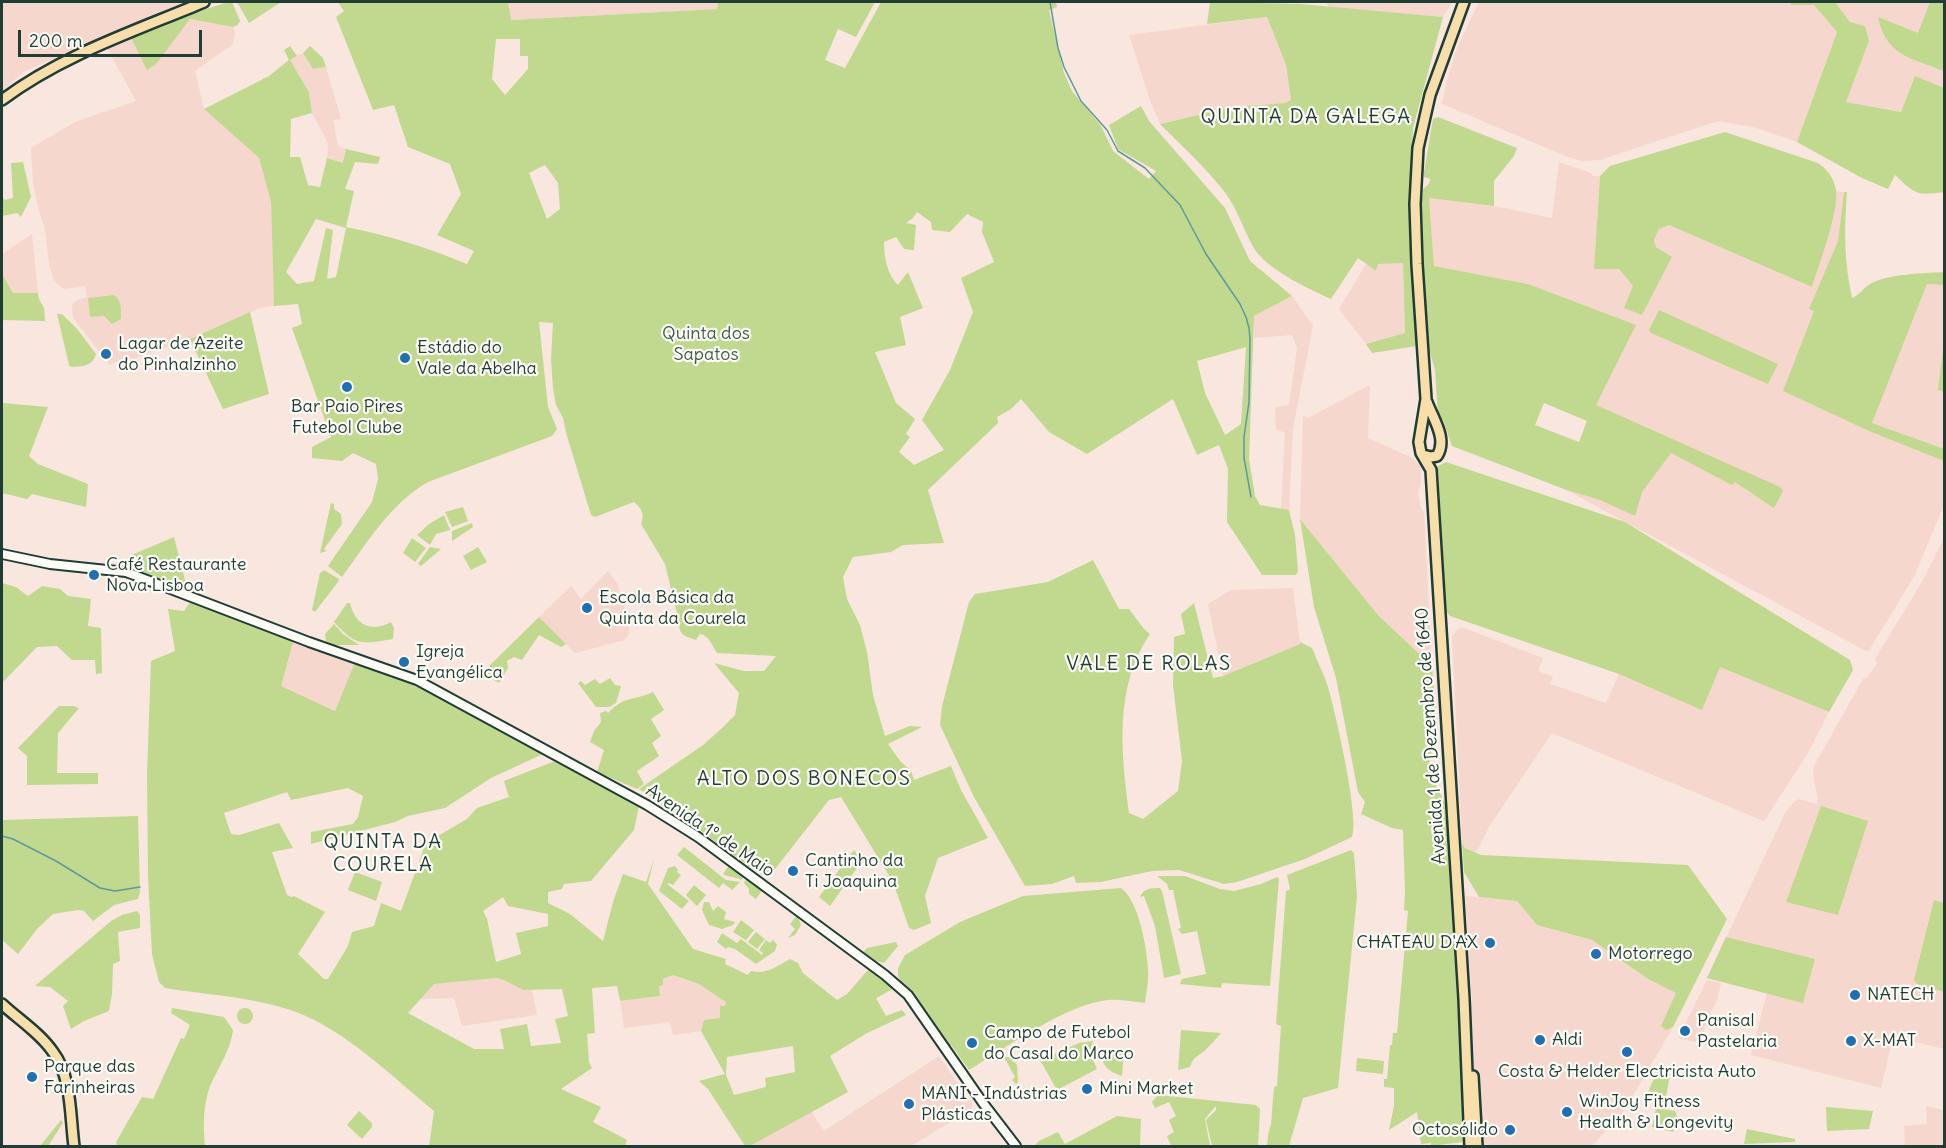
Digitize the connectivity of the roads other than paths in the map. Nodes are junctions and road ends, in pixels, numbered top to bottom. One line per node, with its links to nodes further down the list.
1 (204, 2): 3 (main road)
2 (1466, 2): 4 (main road)
3 (2, 100)
4 (1426, 399): 5 (main road); 6 (main road)
5 (1438, 430): 6 (main road); 8 (main road)
6 (1421, 431): 7 (main road)
7 (1423, 454): 8 (main road); 9 (main road, Avenida 1 de Dezembro de 1640)
8 (1437, 456): 9 (main road, Avenida 1 de Dezembro de 1640)
9 (1431, 470): 11 (main road, Avenida 1 de Dezembro de 1640)
10 (2, 554): 14 (street, Avenida 1º de Maio)
11 (1464, 999): 15 (main road, Avenida 1 de Dezembro de 1640); 16 (main road, Avenida 1 de Dezembro de 1640)
12 (2, 1004): 13 (main road)
13 (74, 1146)
14 (1016, 1146)
15 (1470, 1146)
16 (1477, 1146)

